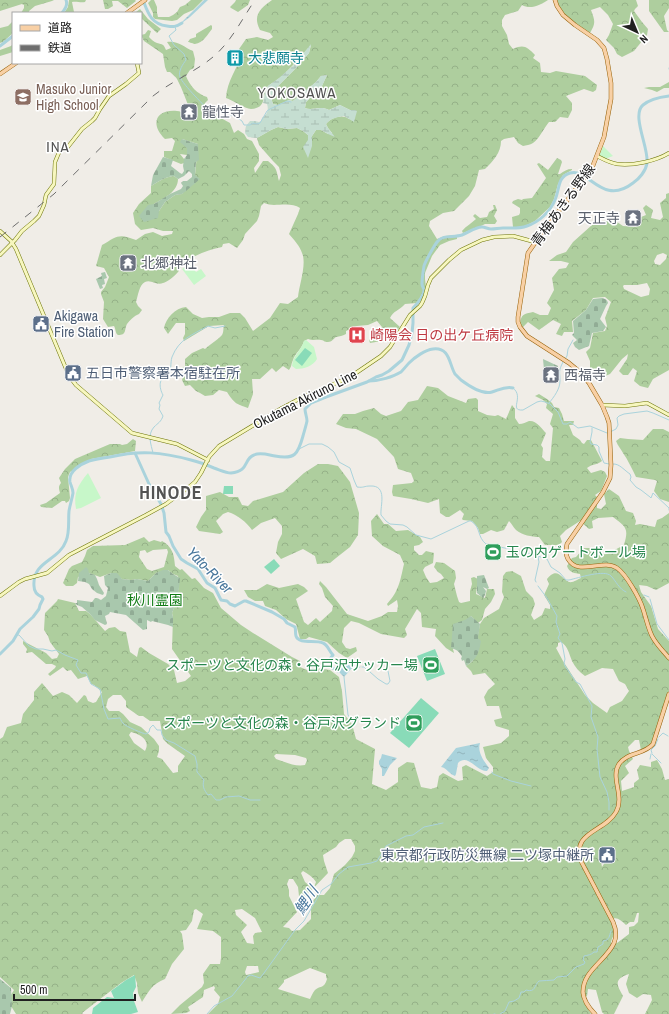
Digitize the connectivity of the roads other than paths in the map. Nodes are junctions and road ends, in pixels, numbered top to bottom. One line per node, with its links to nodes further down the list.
1 (145, 0): 3 (main road)
2 (556, 0): 8 (main road, 青梅あきる野線)
3 (129, 12)
4 (15, 64): 6 (main road)
5 (137, 64): 11 (main road)
6 (0, 74)
7 (669, 153): 8 (main road)
8 (597, 156): 10 (main road, 青梅あきる野線)
9 (0, 231): 11 (main road)
10 (535, 242): 13 (main road, 青梅あきる野線); 15 (main road, Okutama Akiruno Line)
11 (12, 243): 12 (main road); 15 (main road)
12 (0, 255)
13 (602, 405): 14 (main road); 17 (main road, 青梅あきる野線)
14 (669, 415)
15 (208, 460): 16 (main road, Okutama Akiruno Line)
16 (0, 596)
17 (669, 658)
18 (669, 694): 19 (main road)
19 (595, 1014)

